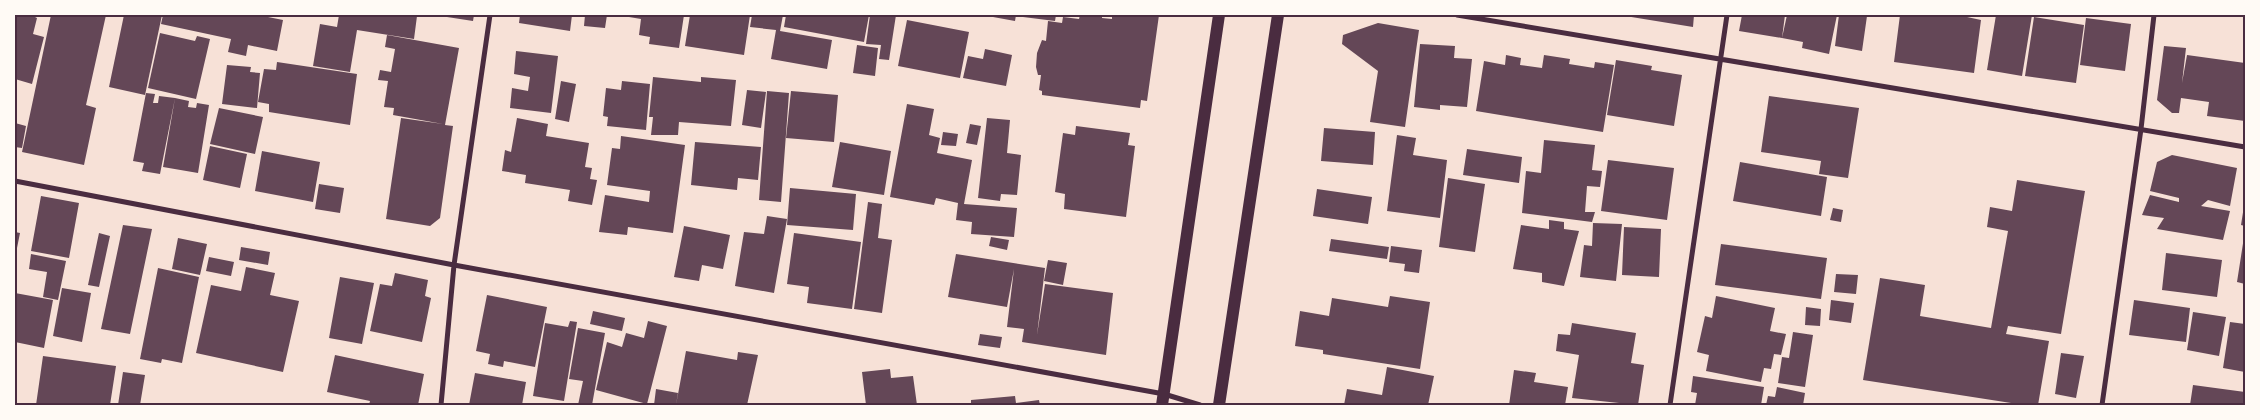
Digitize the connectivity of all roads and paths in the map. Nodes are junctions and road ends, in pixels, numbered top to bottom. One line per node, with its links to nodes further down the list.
1 (490, 15): 11 (street)
2 (1219, 15): 12 (main road)
3 (1278, 15): 15 (main road)
4 (1457, 15): 7 (street)
5 (1727, 15): 7 (street)
6 (2154, 15): 8 (street)
7 (1722, 59): 8 (street); 16 (street)
8 (2141, 129): 9 (street); 17 (street)
9 (2245, 147)
10 (15, 181): 11 (street)
11 (454, 265): 12 (street); 13 (street)
12 (1163, 399): 14 (street)
13 (441, 405)
14 (1200, 405)
15 (1219, 405)
16 (1670, 405)
17 (2102, 405)

